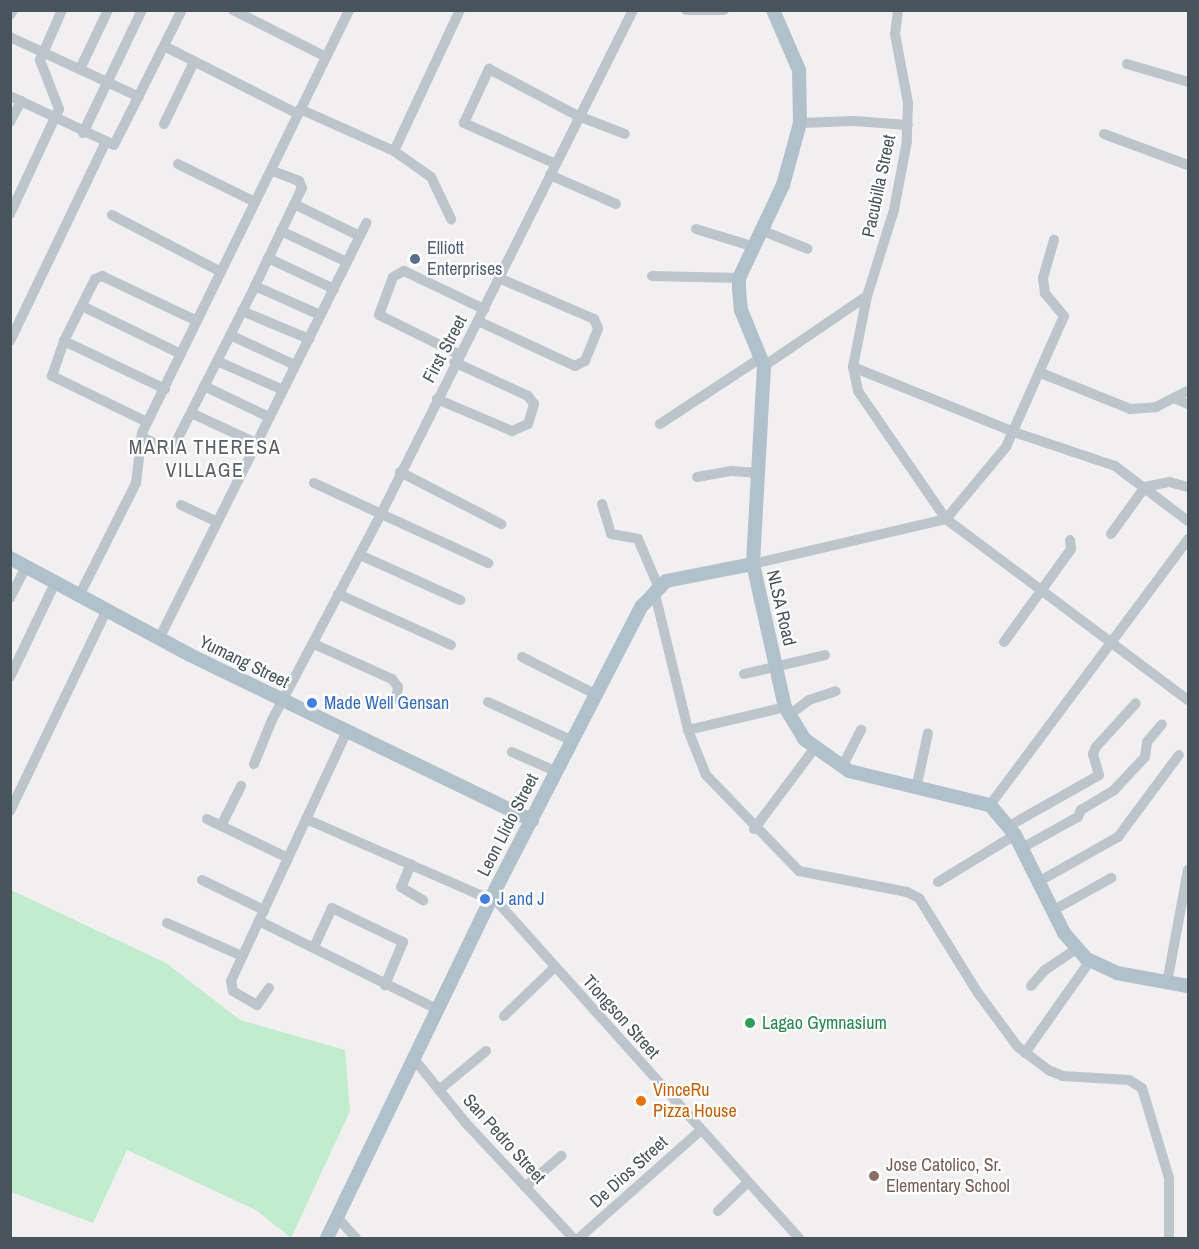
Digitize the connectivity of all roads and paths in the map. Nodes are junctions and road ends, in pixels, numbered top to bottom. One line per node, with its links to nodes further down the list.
1 (13, 10): 14 (street)
2 (62, 10): 17 (street)
3 (108, 10): 21 (street)
4 (142, 10): 22 (street)
5 (182, 10): 16 (street)
6 (233, 10): 18 (street)
7 (349, 10): 18 (street)
8 (460, 10): 37 (street)
9 (633, 10): 27 (street, First Street)
10 (686, 10): 11 (street)
11 (724, 10)
12 (773, 10): 30 (main road)
13 (898, 10): 32 (street, Pacubilla Street)
14 (10, 15)
15 (10, 37): 17 (street)
16 (164, 46): 19 (street); 24 (street)
17 (42, 51): 21 (street); 28 (street)
18 (326, 57): 26 (street)
19 (194, 62): 26 (street); 31 (street)
20 (1126, 64): 23 (street)
21 (80, 69): 22 (street)
22 (108, 82): 24 (street); 33 (street)
23 (1188, 82)
24 (139, 97): 36 (street)
25 (16, 98): 28 (street); 29 (street)
26 (299, 112): 37 (street); 41 (street)
27 (578, 116): 34 (street); 39 (street, First Street); 39 (street)
28 (56, 117): 33 (street); 46 (street)
29 (10, 122)
30 (800, 123): 32 (street); 52 (main road)
31 (164, 124)
32 (908, 125): 65 (street, Pacubilla Street)
33 (82, 133): 36 (street)
34 (625, 134)
35 (1104, 134): 40 (street)
36 (105, 144): 74 (street)
37 (394, 151): 48 (street)
38 (178, 164): 43 (street)
39 (556, 164): 42 (street, First Street)
40 (1188, 165)
41 (271, 170): 43 (street); 44 (street)
42 (550, 175): 45 (street); 61 (street, First Street)
43 (255, 202): 59 (street)
44 (294, 204): 51 (street); 53 (street)
45 (616, 204)
46 (10, 214)
47 (112, 215): 59 (street)
48 (451, 219)
49 (366, 223): 53 (street)
50 (696, 229): 55 (street)
51 (281, 231): 57 (street); 58 (street)
52 (763, 231): 55 (main road); 56 (street)
53 (360, 236): 58 (street)
54 (1054, 240): 82 (street)
55 (755, 248): 62 (main road)
56 (808, 249)
57 (268, 258): 63 (street); 64 (street)
58 (347, 262): 64 (street)
59 (221, 272): 70 (street)
60 (652, 276): 62 (street)
61 (499, 278): 67 (street, First Street); 71 (street)
62 (739, 278): 79 (main road, NLSA Road)
63 (255, 286): 68 (street); 69 (street)
64 (334, 290): 69 (street)
65 (867, 296): 79 (street); 81 (street, Pacubilla Street)
66 (82, 306): 70 (street); 75 (street); 76 (street)
67 (484, 309): 71 (street, First Street); 77 (street)
68 (242, 311): 72 (street); 73 (street)
69 (320, 315): 73 (street)
70 (197, 321): 76 (street)
71 (478, 321): 77 (street, First Street)
72 (230, 335): 78 (street); 80 (street)
73 (309, 339): 80 (street)
74 (10, 341)
75 (64, 341): 84 (street); 92 (street)
76 (182, 354): 84 (street)
77 (456, 358): 87 (street, First Street); 87 (street)
78 (217, 361): 83 (street); 85 (street)
79 (763, 361): 93 (street); 98 (main road, NLSA Road)
80 (295, 365): 85 (street)
81 (853, 367): 94 (street); 106 (street)
82 (1041, 373): 88 (street); 94 (street)
83 (204, 386): 90 (street); 91 (street)
84 (165, 389): 92 (street)
85 (283, 390): 91 (street)
86 (1188, 391): 88 (street)
87 (437, 399): 97 (street, First Street)
88 (1176, 399): 89 (street)
89 (1188, 404)
90 (191, 413): 95 (street); 96 (street)
91 (269, 417): 96 (street)
92 (147, 422): 95 (street)
93 (660, 424)
94 (1014, 432): 101 (street); 106 (street)
95 (142, 437): 121 (street)
96 (256, 443): 108 (street)
97 (400, 472): 105 (street, First Street); 109 (street)
98 (757, 473): 99 (street); 116 (main road, NLSA Road)
99 (697, 477)
100 (314, 483): 105 (street)
101 (1144, 487): 102 (street); 107 (street); 110 (street)
102 (1188, 487)
103 (602, 504): 119 (street)
104 (181, 506): 108 (street)
105 (381, 514): 113 (street, First Street); 115 (street)
106 (946, 519): 116 (street); 120 (street)
107 (1188, 521)
108 (217, 522): 126 (street)
109 (501, 524)
110 (1112, 534)
111 (1188, 539): 127 (street)
112 (1070, 540): 120 (street)
113 (360, 555): 122 (street, First Street); 124 (street)
114 (10, 558): 117 (main road, Yumang Street)
115 (488, 563)
116 (753, 564): 119 (main road); 133 (main road, NLSA Road)
117 (27, 566): 118 (main road, Yumang Street); 123 (street)
118 (56, 581): 121 (main road, Yumang Street); 135 (street)
119 (656, 588): 137 (main road, Leon Llido Street); 145 (street)
120 (1041, 588): 127 (street); 128 (street)
121 (80, 594): 125 (main road, Yumang Street)
122 (338, 594): 129 (street, First Street); 130 (street)
123 (10, 598)
124 (460, 600)
125 (107, 609): 126 (main road, Yumang Street); 159 (street)
126 (159, 639): 139 (main road, Yumang Street)
127 (1111, 640): 140 (street); 158 (street)
128 (1004, 642)
129 (314, 644): 138 (street); 139 (street, First Street)
130 (451, 645)
131 (825, 655): 133 (street)
132 (522, 657): 137 (street)
133 (776, 667): 134 (street); 143 (main road, NLSA Road)
134 (744, 674)
135 (10, 677)
136 (836, 691): 143 (street)
137 (595, 694): 149 (main road, Leon Llido Street)
138 (396, 699)
139 (283, 700): 147 (main road, Yumang Street); 153 (street, First Street)
140 (1188, 700)
141 (488, 702): 149 (street)
142 (1136, 703): 165 (street)
143 (787, 711): 145 (street); 150 (main road, NLSA Road)
144 (1162, 724): 166 (street)
145 (688, 730): 164 (street)
146 (861, 730): 154 (street)
147 (347, 731): 161 (street); 162 (main road, Yumang Street)
148 (928, 733): 157 (street)
149 (571, 740): 155 (main road, Leon Llido Street)
150 (814, 749): 154 (main road, NLSA Road); 164 (street)
151 (512, 752): 155 (street)
152 (1179, 755): 173 (street)
153 (254, 764)
154 (842, 768): 157 (main road, NLSA Road)
155 (555, 771): 162 (main road, Leon Llido Street)
156 (241, 786): 163 (street)
157 (916, 789): 158 (main road, NLSA Road)
158 (990, 805): 165 (main road)
159 (10, 811)
160 (207, 819): 163 (street)
161 (306, 819): 167 (street); 168 (street)
162 (532, 820): 174 (main road, Leon Llido Street)
163 (221, 826): 167 (street)
164 (754, 829): 192 (street)
165 (1012, 831): 166 (main road); 172 (street)
166 (1022, 848): 173 (main road)
167 (288, 858): 177 (street)
168 (411, 864): 174 (street); 175 (street)
169 (1188, 870): 184 (street)
170 (1111, 878): 176 (street)
171 (202, 880): 177 (street)
172 (938, 882)
173 (1038, 882): 176 (main road)
174 (492, 898): 183 (street, Tiongson Street); 189 (main road, Leon Llido Street)
175 (423, 900)
176 (1052, 911): 180 (main road)
177 (262, 915): 179 (street); 181 (street)
178 (167, 923): 181 (street)
179 (314, 947): 185 (street); 185 (street)
180 (1076, 949): 182 (main road); 186 (street)
181 (242, 956): 188 (street)
182 (1090, 962): 184 (main road); 192 (street)
183 (555, 967): 190 (street); 195 (street, Tiongson Street)
184 (1167, 983): 187 (main road)
185 (385, 985): 189 (street)
186 (1031, 986)
187 (1188, 986)
188 (269, 988)
189 (437, 1010): 193 (main road, Leon Llido Street)
190 (504, 1017)
191 (486, 1051): 194 (street)
192 (1025, 1053): 206 (street)
193 (414, 1059): 194 (street, San Pedro Street); 200 (main road, Leon Llido Street)
194 (439, 1090): 198 (street, San Pedro Street)
195 (701, 1130): 197 (street, Tiongson Street); 204 (street, De Dios Street)
196 (561, 1156): 198 (street)
197 (748, 1182): 199 (street); 205 (street, Tiongson Street)
198 (525, 1187): 203 (street, San Pedro Street)
199 (718, 1211)
200 (337, 1217): 201 (main road, Leon Llido Street); 202 (street)
201 (327, 1239)
202 (356, 1239)
203 (573, 1239)
204 (579, 1239)
205 (799, 1239)
206 (1169, 1239)

